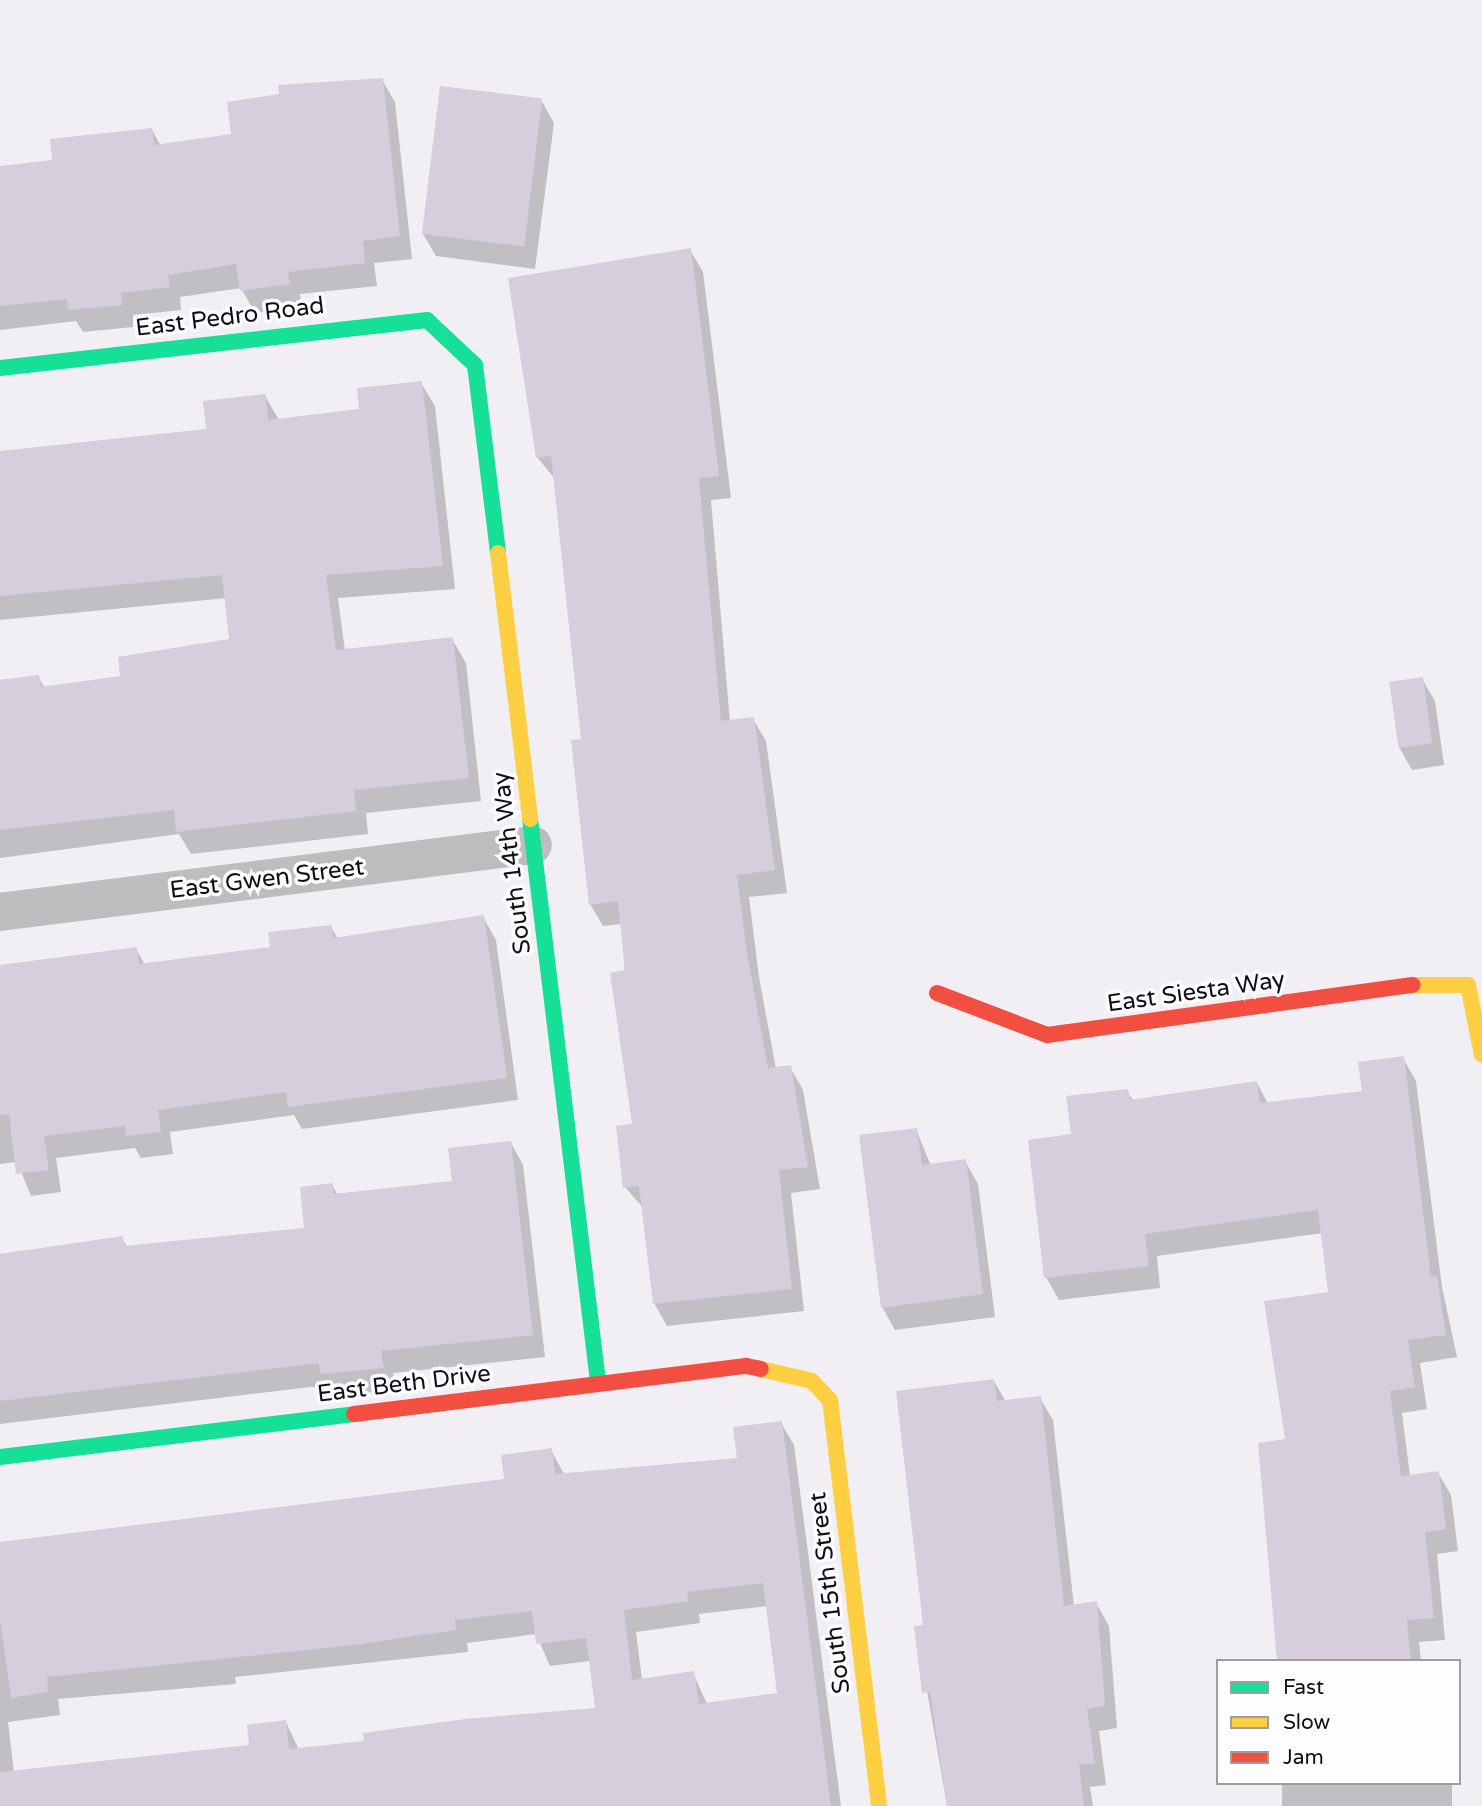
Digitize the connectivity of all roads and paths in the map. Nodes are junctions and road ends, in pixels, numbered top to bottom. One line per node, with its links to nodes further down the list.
1 (458, 344): 2 (street, East Pedro Road); 3 (street, South 14th Way)
2 (0, 368)
3 (533, 845): 4 (street, East Gwen Street); 8 (street, South 14th Way)
4 (0, 912)
5 (937, 993): 6 (street, East Siesta Way)
6 (1482, 1055)
7 (813, 1381): 8 (street, East Beth Drive); 10 (street, South 15th Street)
8 (598, 1382): 9 (street, East Beth Drive)
9 (0, 1457)
10 (878, 1806)

